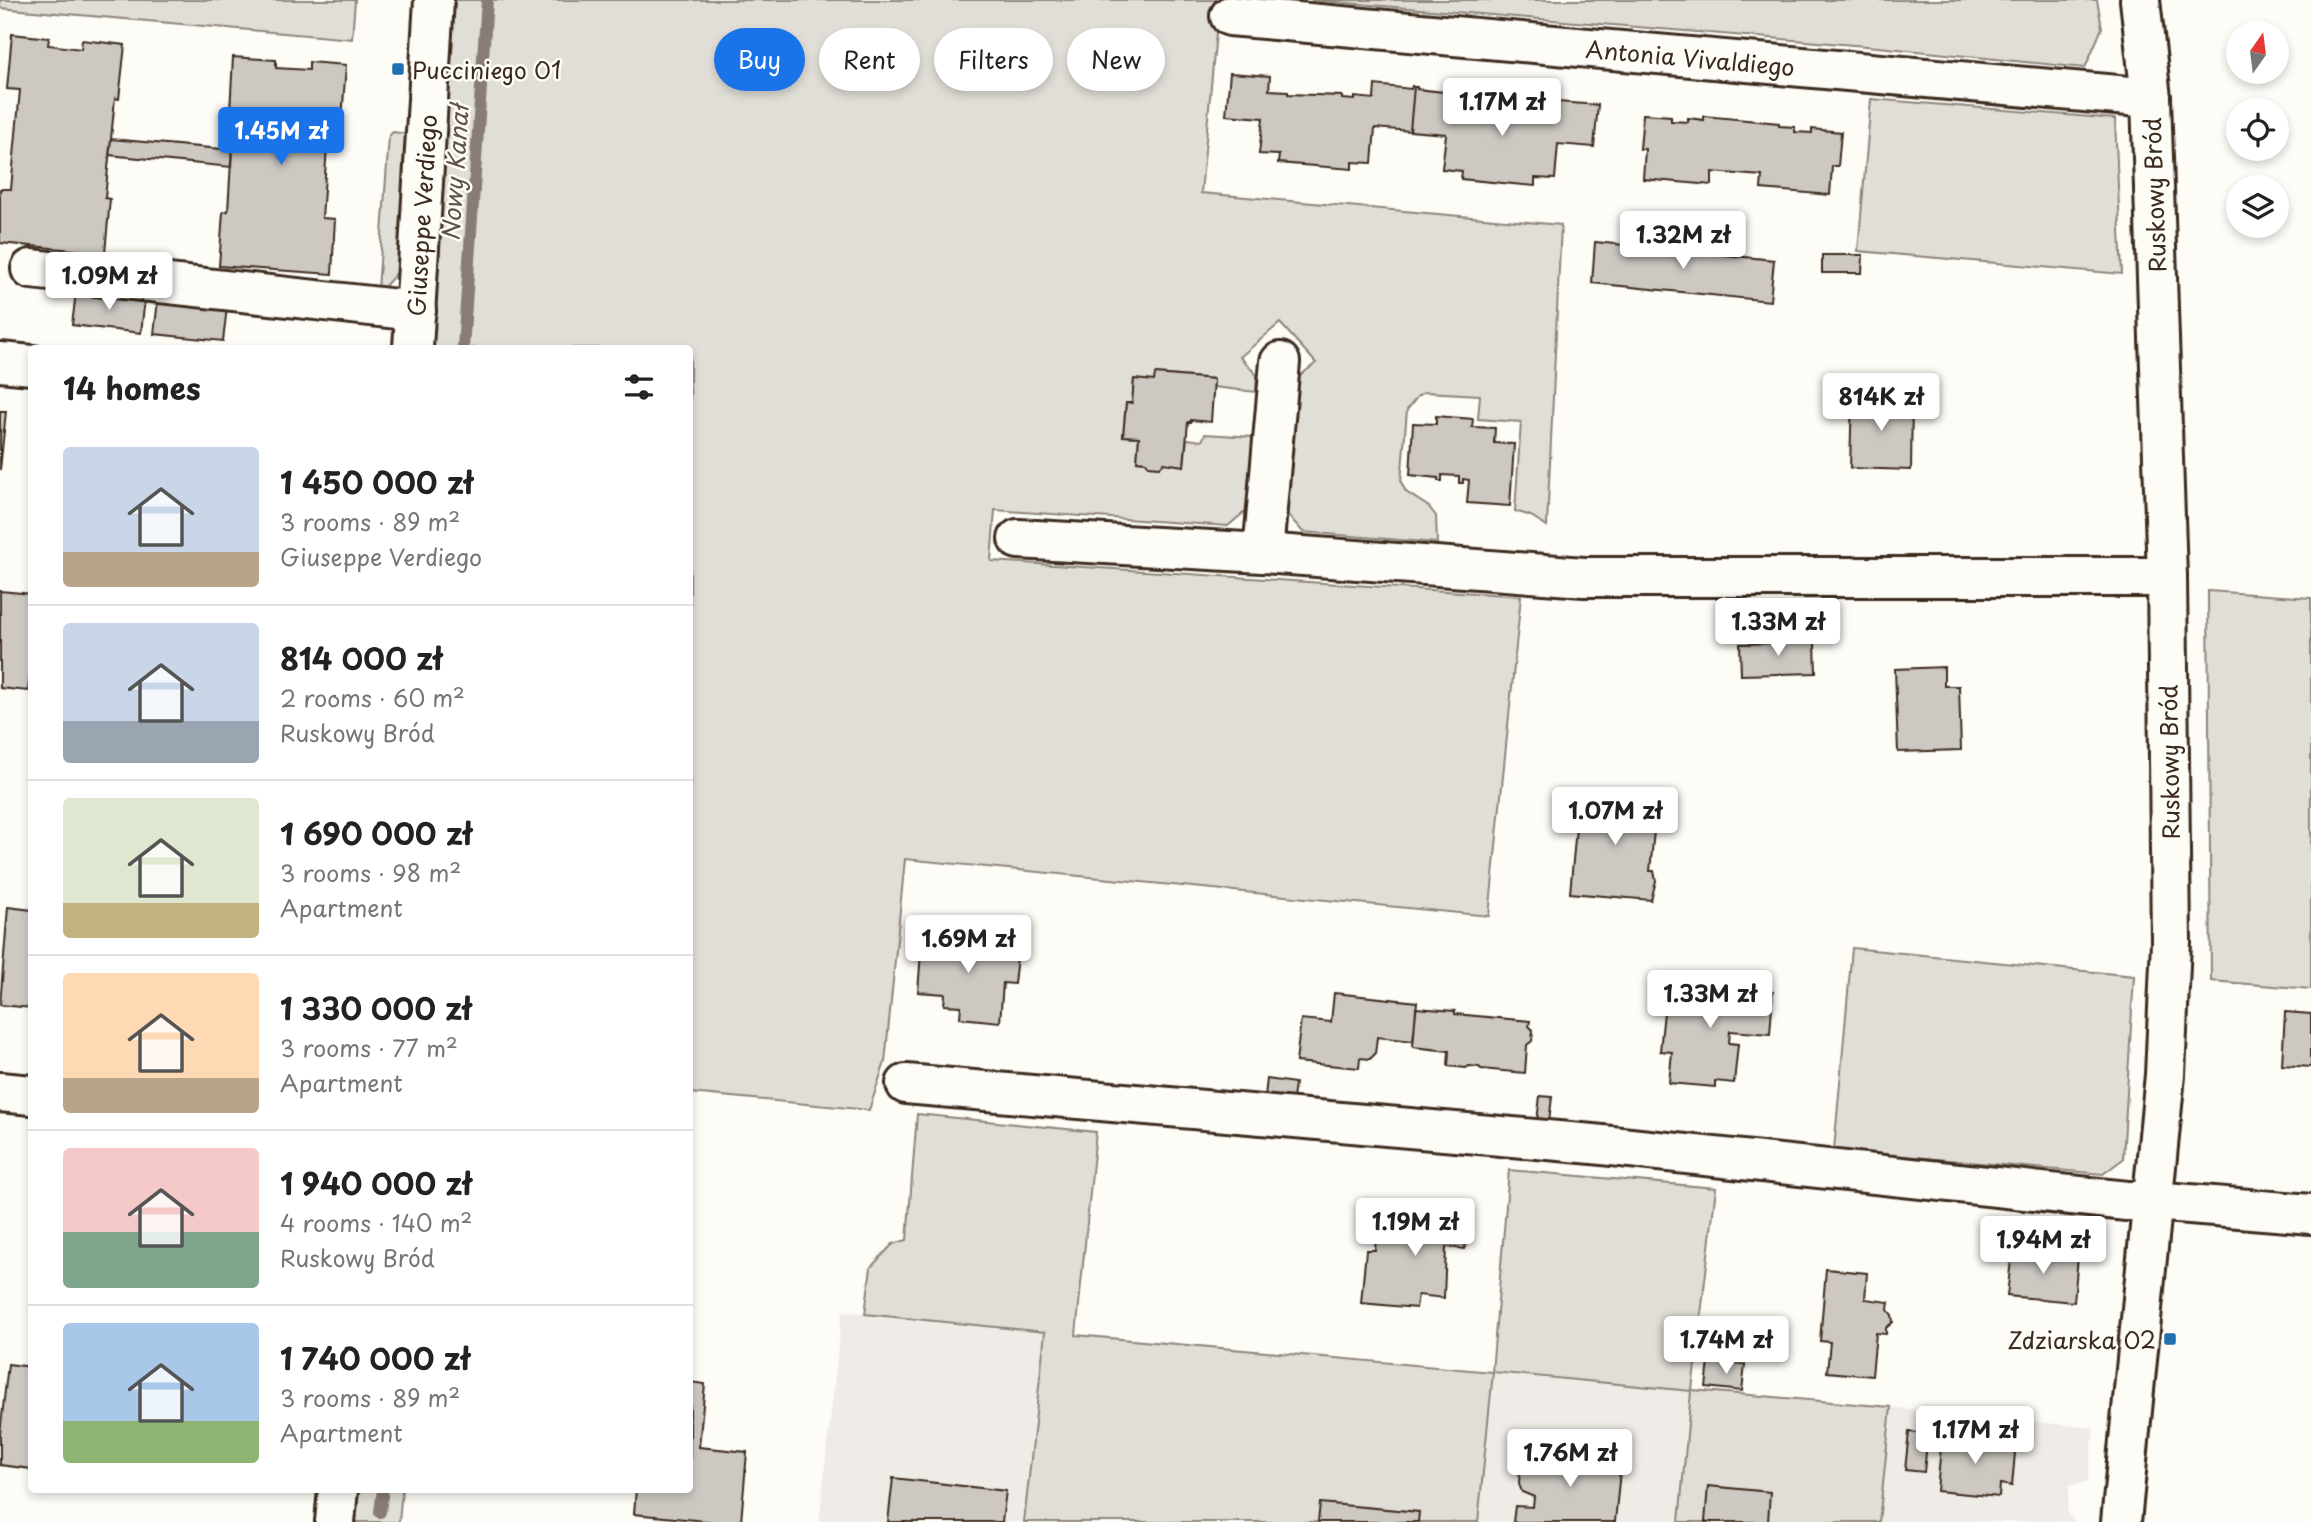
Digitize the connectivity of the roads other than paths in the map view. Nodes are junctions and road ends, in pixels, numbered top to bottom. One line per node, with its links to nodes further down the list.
1 (434, 0): 6 (street, Giuseppe Verdiego)
2 (2140, 0): 4 (street, Ruskowy Bród)
3 (1230, 16): 4 (street, Antonia Vivaldiego)
4 (2151, 98): 12 (street, Ruskowy Bród)
5 (31, 269): 6 (street)
6 (415, 330)
7 (0, 362): 9 (street)
8 (1280, 362): 11 (street)
9 (28, 365)
10 (1018, 539): 11 (street)
11 (1263, 553): 12 (street)
12 (2167, 577): 16 (street, Ruskowy Bród)
13 (906, 1084): 16 (street)
14 (0, 1092): 15 (street)
15 (28, 1095)
16 (2153, 1200): 17 (street); 20 (street, Ruskowy Bród)
17 (2311, 1214)
18 (338, 1493): 19 (street)
19 (335, 1522)
20 (2121, 1522)

